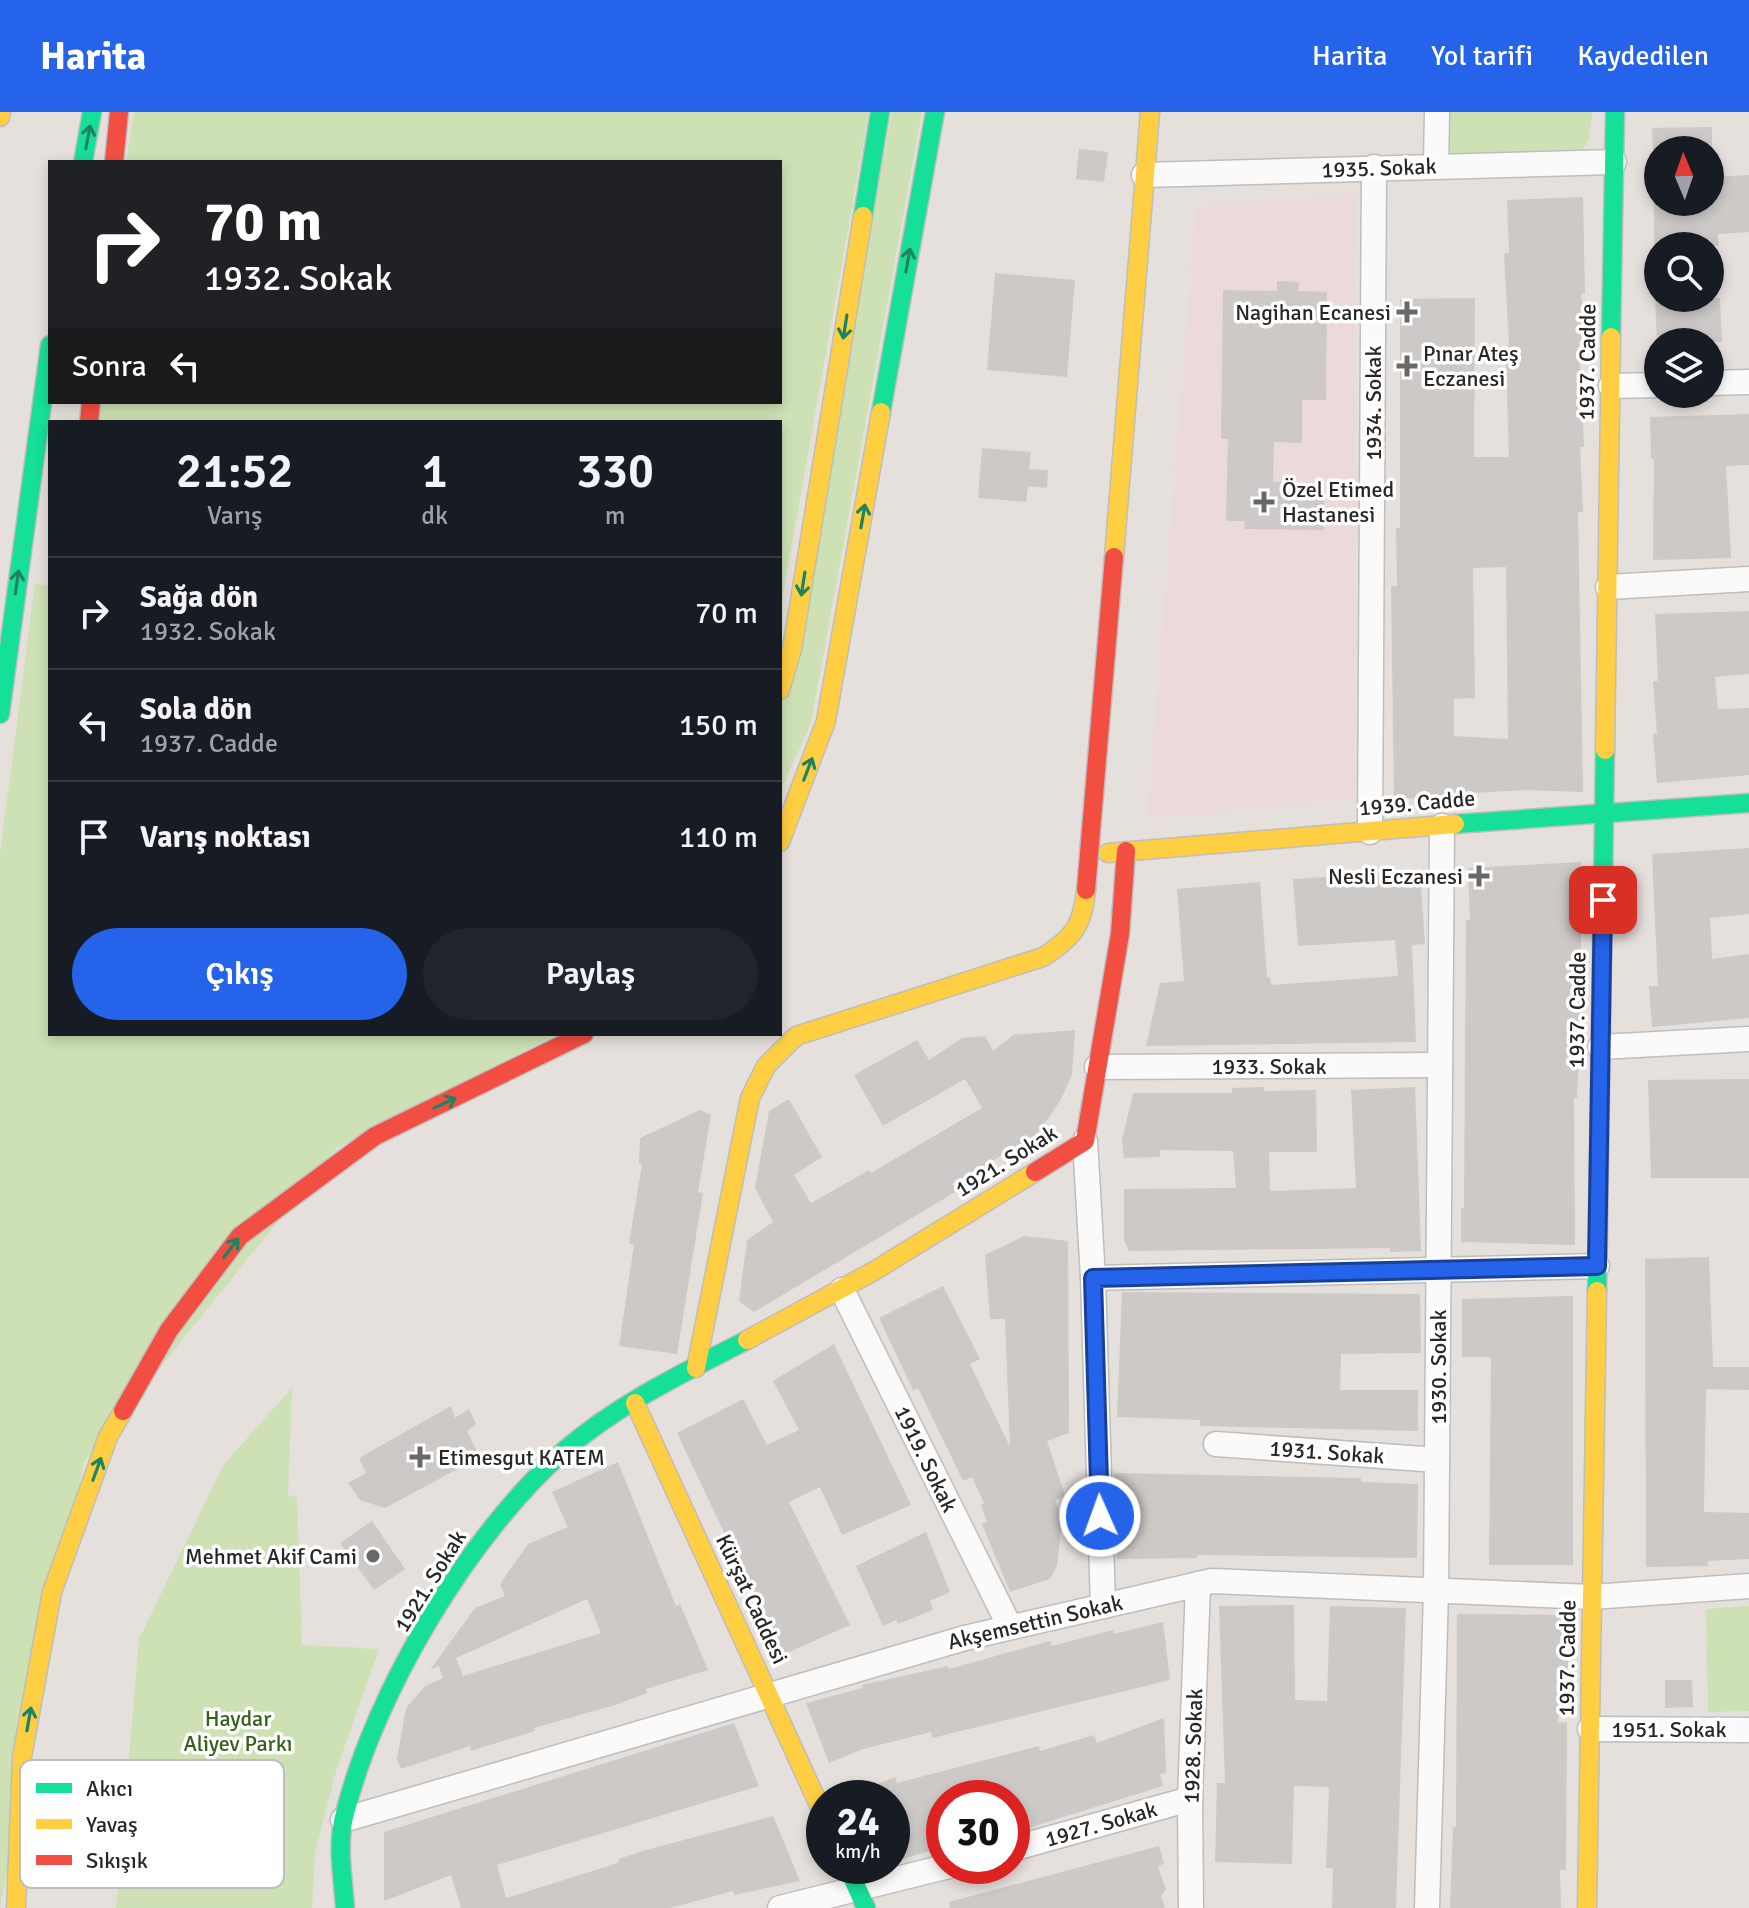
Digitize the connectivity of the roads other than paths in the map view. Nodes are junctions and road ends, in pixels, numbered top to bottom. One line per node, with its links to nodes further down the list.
1 (92, 112): 8 (main road, one-way to 1)
2 (119, 112): 9 (main road)
3 (880, 112): 21 (main road, one-way to 21)
4 (935, 112): 27 (main road, one-way to 4)
5 (1150, 112): 13 (main road)
6 (1437, 112): 11 (street)
7 (1615, 112): 10 (main road, 1937. Cadde)
8 (83, 160)
9 (114, 160)
10 (1614, 162): 11 (street, 1935. Sokak); 18 (main road, 1937. Cadde)
11 (1436, 166): 12 (street, 1935. Sokak)
12 (1374, 167): 13 (street, 1935. Sokak); 26 (street, 1934. Sokak)
13 (1144, 175): 29 (main road)
14 (48, 360): 22 (main road, one-way to 14)
15 (1749, 382): 16 (street)
16 (1724, 383)
17 (1644, 385): 18 (street)
18 (1611, 386): 20 (main road, 1937. Cadde)
19 (1749, 579): 20 (street)
20 (1608, 587): 24 (main road, 1937. Cadde)
21 (782, 683)
22 (0, 714)
23 (1749, 803): 24 (main road, 1939. Cadde)
24 (1604, 811): 25 (main road, 1939. Cadde); 32 (main road, 1937. Cadde)
25 (1442, 826): 26 (main road, 1939. Cadde); 33 (street, 1930. Sokak)
26 (1370, 832): 28 (main road, 1939. Cadde)
27 (782, 837)
28 (1126, 851): 29 (main road, 1939. Cadde); 34 (main road, 1921. Sokak)
29 (1089, 855): 40 (main road)
30 (580, 1036): 53 (main road, one-way to 30)
31 (1749, 1039): 32 (street)
32 (1600, 1047): 36 (main road, 1937. Cadde)
33 (1440, 1065): 34 (street, 1933. Sokak); 37 (street, 1930. Sokak)
34 (1097, 1067): 35 (main road, 1921. Sokak)
35 (1085, 1141): 38 (street); 39 (main road, 1921. Sokak)
36 (1597, 1266): 37 (street); 47 (main road, 1937. Cadde)
37 (1439, 1270): 38 (street); 43 (street, 1930. Sokak)
38 (1093, 1278): 48 (street)
39 (842, 1290): 40 (main road, 1921. Sokak); 49 (street, 1919. Sokak)
40 (696, 1368): 41 (main road, 1921. Sokak)
41 (635, 1403): 50 (main road, Kürşat Caddesi); 57 (main road, 1921. Sokak)
42 (1216, 1444): 43 (street, 1931. Sokak)
43 (1437, 1460): 46 (street, 1930. Sokak)
44 (1198, 1584): 46 (street, Akşemsettin Sokak); 48 (street, Akşemsettin Sokak); 55 (street, 1928. Sokak)
45 (1749, 1586): 47 (street, Akşemsettin Sokak)
46 (1436, 1591): 47 (street, Akşemsettin Sokak); 65 (street, 1930. Sokak)
47 (1592, 1597): 51 (main road, 1937. Cadde)
48 (1103, 1606): 49 (street, Akşemsettin Sokak)
49 (1010, 1627): 50 (street, Akşemsettin Sokak)
50 (768, 1693): 54 (main road, Kürşat Caddesi); 57 (street, Akşemsettin Sokak)
51 (1590, 1729): 52 (street, 1951. Sokak); 66 (main road, 1937. Cadde)
52 (1749, 1730)
53 (22, 1760)
54 (808, 1780)
55 (1190, 1799): 58 (street, 1927. Sokak); 64 (street, 1928. Sokak)
56 (20, 1807): 61 (main road, one-way to 56)
57 (343, 1820): 62 (main road, 1921. Sokak)
58 (1030, 1844)
59 (926, 1871): 60 (street)
60 (856, 1887): 63 (street)
61 (16, 1908)
62 (345, 1908)
63 (780, 1908)
64 (1191, 1908)
65 (1427, 1908)
66 (1587, 1908)

